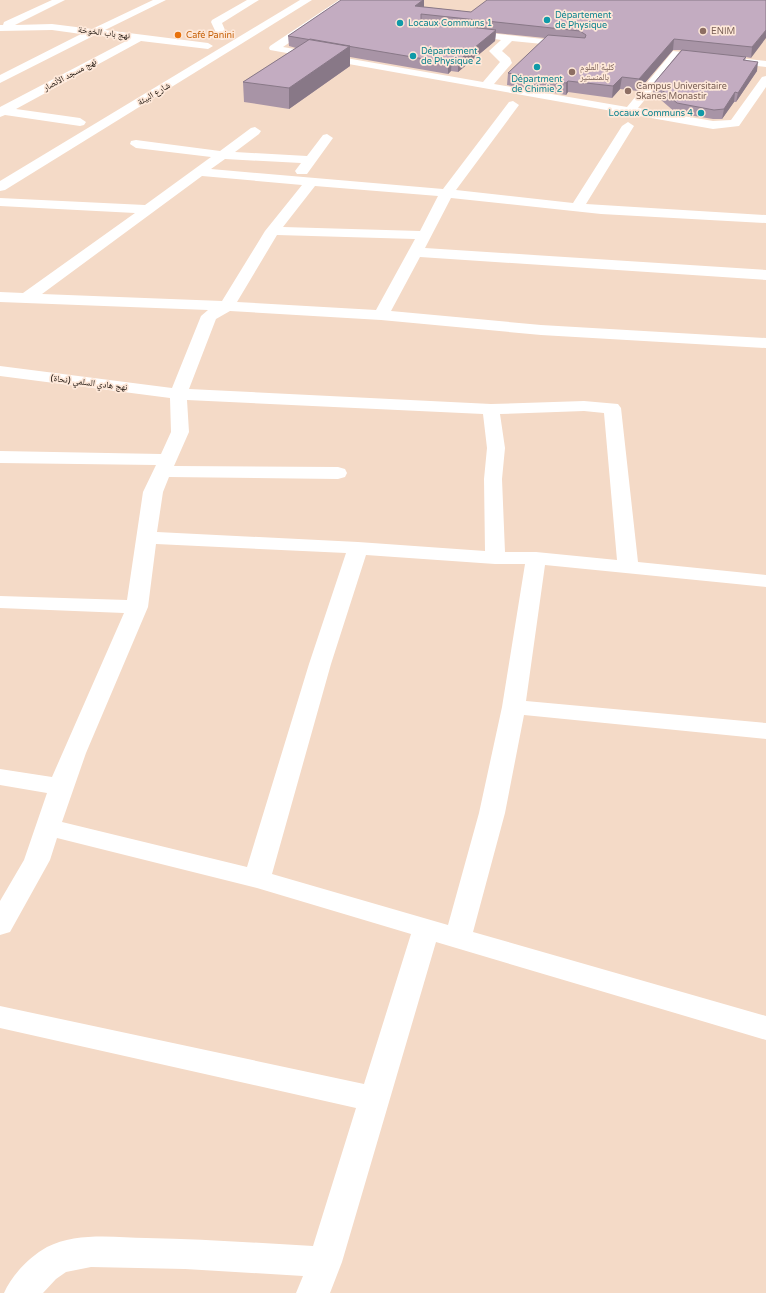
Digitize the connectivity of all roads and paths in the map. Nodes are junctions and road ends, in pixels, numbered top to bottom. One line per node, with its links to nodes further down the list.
1 (60, 0): 7 (street)
2 (161, 0): 8 (street)
3 (254, 0): 12 (street)
4 (285, 0): 12 (street)
5 (307, 0): 14 (street, شارع البيئة)
6 (346, 0): 19 (street)
7 (0, 28): 8 (street, نهج باب الخوخة)
8 (95, 31): 10 (street, نهج باب الخوخة); 18 (street)
9 (456, 31): 11 (street)
10 (141, 37): 12 (street, نهج باب الخوخة); 22 (street, نهج مسجد الأنصار)
11 (509, 38): 13 (street); 19 (street)
12 (212, 44): 14 (street, نهج باب الخوخة); 15 (street)
13 (579, 46)
14 (229, 48): 33 (street, شارع البيئة)
15 (189, 57)
16 (766, 64): 21 (street)
17 (766, 79): 21 (street)
18 (0, 80)
19 (486, 86): 21 (street)
20 (513, 105): 34 (street)
21 (630, 111)
22 (1, 112): 24 (street)
23 (628, 126): 36 (street)
24 (67, 130)
25 (255, 131): 28 (street)
26 (327, 138): 29 (street)
27 (136, 144): 28 (street)
28 (222, 155): 29 (street); 30 (street)
29 (310, 160): 31 (street)
30 (199, 172): 31 (street); 37 (street)
31 (295, 180): 32 (street)
32 (311, 182): 34 (street); 39 (street)
33 (0, 187)
34 (447, 193): 36 (street); 40 (street)
35 (0, 202): 37 (street)
36 (577, 207): 38 (street)
37 (149, 209): 44 (street)
38 (766, 219)
39 (272, 231): 40 (street); 45 (street)
40 (424, 235): 41 (street)
41 (416, 252): 42 (street); 46 (street)
42 (766, 275)
43 (0, 297): 44 (street)
44 (27, 298): 45 (street)
45 (227, 306): 46 (street); 49 (street)
46 (382, 315): 47 (street)
47 (766, 343)
48 (0, 371): 49 (street, نهج هادي السلمي (نحاة))
49 (178, 394): 50 (street, نهج هادي السلمي (نحاة)); 52 (street)
50 (491, 409): 56 (street); 58 (street, نهج هادي السلمي (نحاة))
51 (0, 458): 52 (street)
52 (164, 465): 53 (street); 54 (street)
53 (338, 473)
54 (146, 537): 55 (street); 61 (street)
55 (358, 548): 56 (street); 67 (street)
56 (495, 558): 57 (street)
57 (536, 558): 58 (street); 62 (street)
58 (628, 568): 59 (street)
59 (766, 581)
60 (0, 602): 61 (street)
61 (137, 606): 65 (street)
62 (514, 707): 63 (street); 71 (street)
63 (766, 731)
64 (0, 777): 65 (street)
65 (61, 787): 66 (street)
66 (49, 827): 67 (street); 68 (street)
67 (257, 879): 70 (street)
68 (10, 891): 69 (street)
69 (0, 925)
70 (426, 929): 71 (street); 74 (street)
71 (458, 937): 73 (street)
72 (0, 1017): 74 (street)
73 (766, 1028)
74 (373, 1099): 75 (street)
75 (325, 1262): 76 (street); 77 (street)
76 (21, 1293)
77 (313, 1293)

